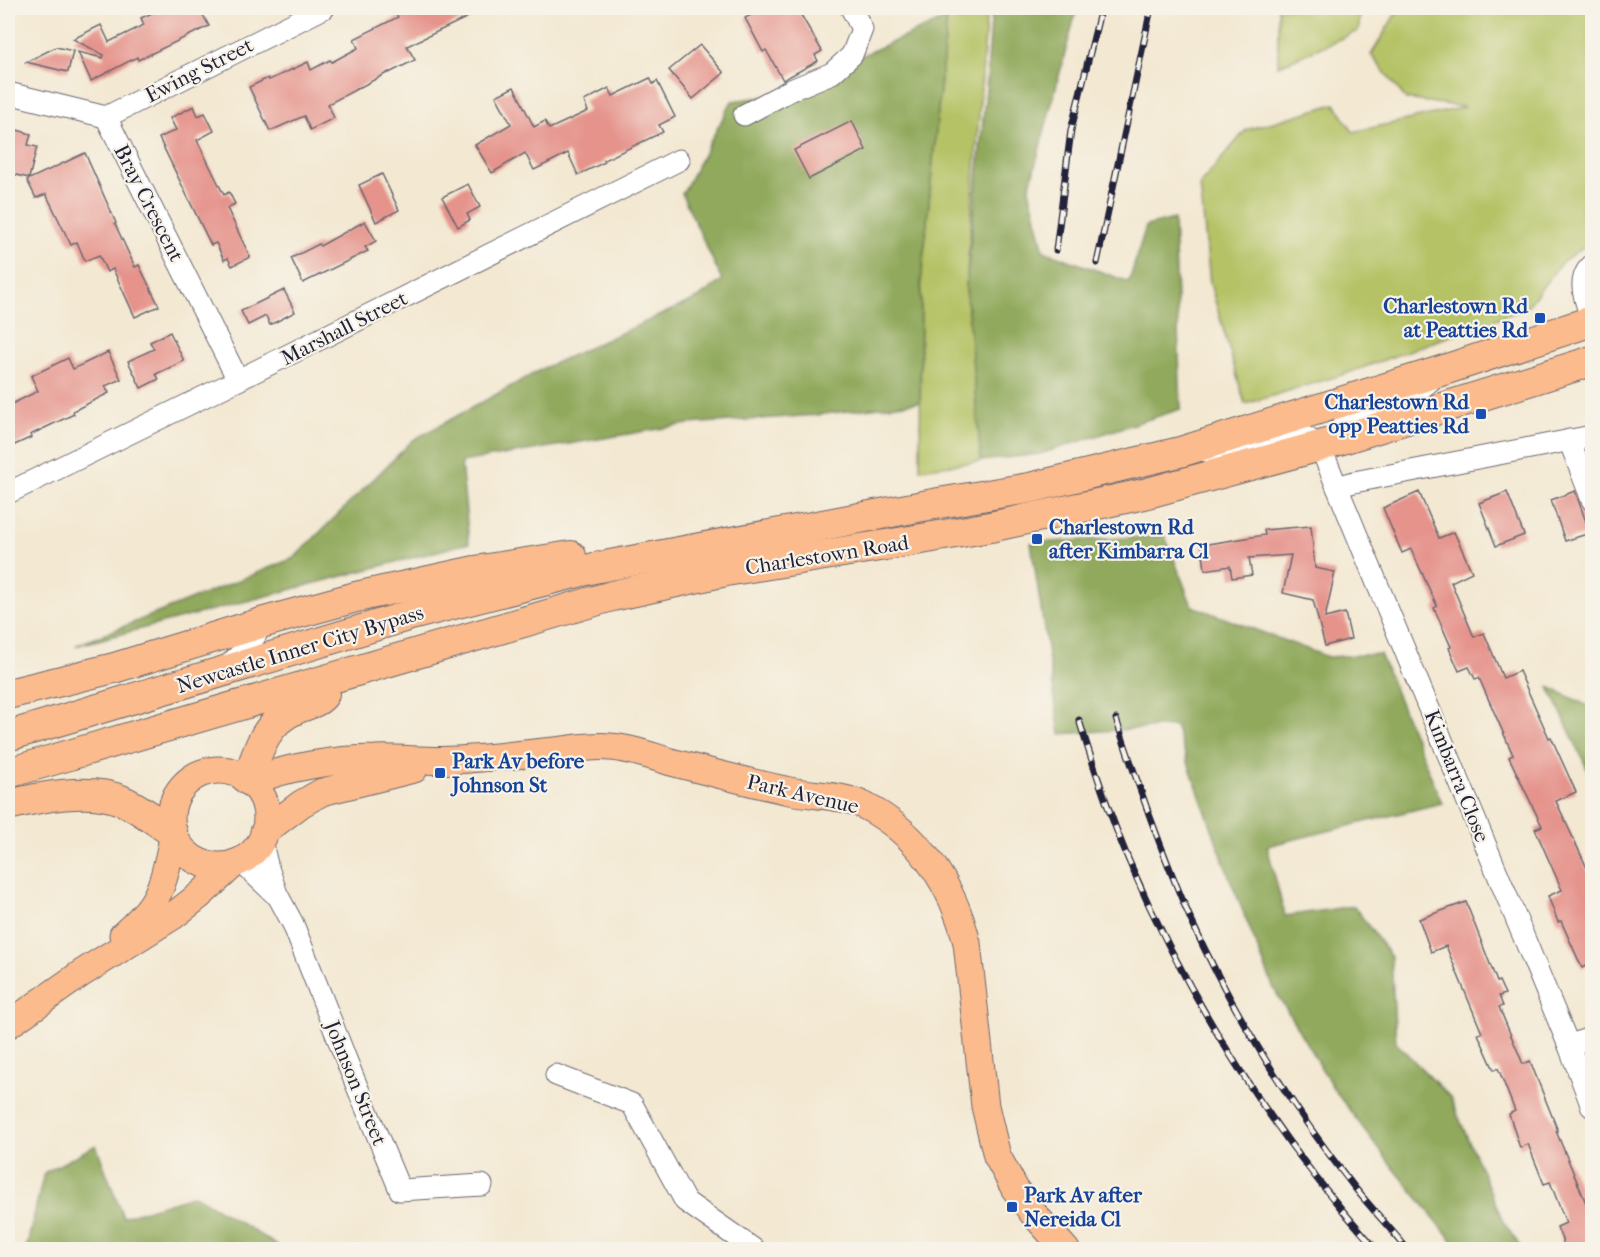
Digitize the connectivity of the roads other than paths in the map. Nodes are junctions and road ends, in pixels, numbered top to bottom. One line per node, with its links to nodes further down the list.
1 (324, 8): 5 (street, Ewing Street)
2 (851, 8): 4 (street)
3 (8, 93): 5 (street)
4 (744, 116)
5 (106, 117): 11 (street, Bray Crescent)
6 (679, 160): 11 (street, Marshall Street)
7 (1593, 266): 8 (street)
8 (1593, 321): 10 (highway, Charlestown Road)
9 (1593, 361): 14 (highway, Charlestown Road)
10 (1444, 370): 14 (street, Charlestown Road); 15 (highway, Charlestown Road)
11 (238, 380): 17 (street, Marshall Street)
12 (1593, 436): 13 (street)
13 (1569, 440): 16 (street); 18 (street)
14 (1320, 446): 15 (street, Charlestown Road); 16 (street, Kimbarra Close); 22 (highway, Charlestown Road)
15 (1180, 452): 19 (highway, Charlestown Road)
16 (1337, 487): 36 (street, Kimbarra Close)
17 (8, 493)
18 (1593, 500)
19 (594, 568): 20 (highway); 21 (highway, Newcastle Inner City Bypass)
20 (261, 623): 21 (street); 23 (highway)
21 (219, 673): 24 (highway, Newcastle Inner City Bypass)
22 (336, 676): 26 (highway, Newcastle Inner City Bypass); 27 (highway)
23 (8, 694)
24 (8, 736)
25 (454, 760): 27 (main road, Park Avenue); 30 (main road, Park Avenue); 41 (main road, Park Avenue)
26 (8, 773)
27 (249, 781): 29 (main road); 30 (main road)
28 (8, 805): 29 (highway)
29 (173, 834): 31 (main road); 33 (main road)
30 (263, 836): 31 (main road); 32 (street, Johnson Street)
31 (238, 862): 32 (street, Johnson Street); 33 (main road)
32 (281, 902): 39 (street, Johnson Street)
33 (82, 973): 34 (main road)
34 (8, 1024)
35 (1593, 1037): 36 (street)
36 (1569, 1046): 38 (street, Kimbarra Close)
37 (556, 1075): 40 (street)
38 (1593, 1107)
39 (482, 1185)
40 (755, 1250)
41 (1066, 1250)

